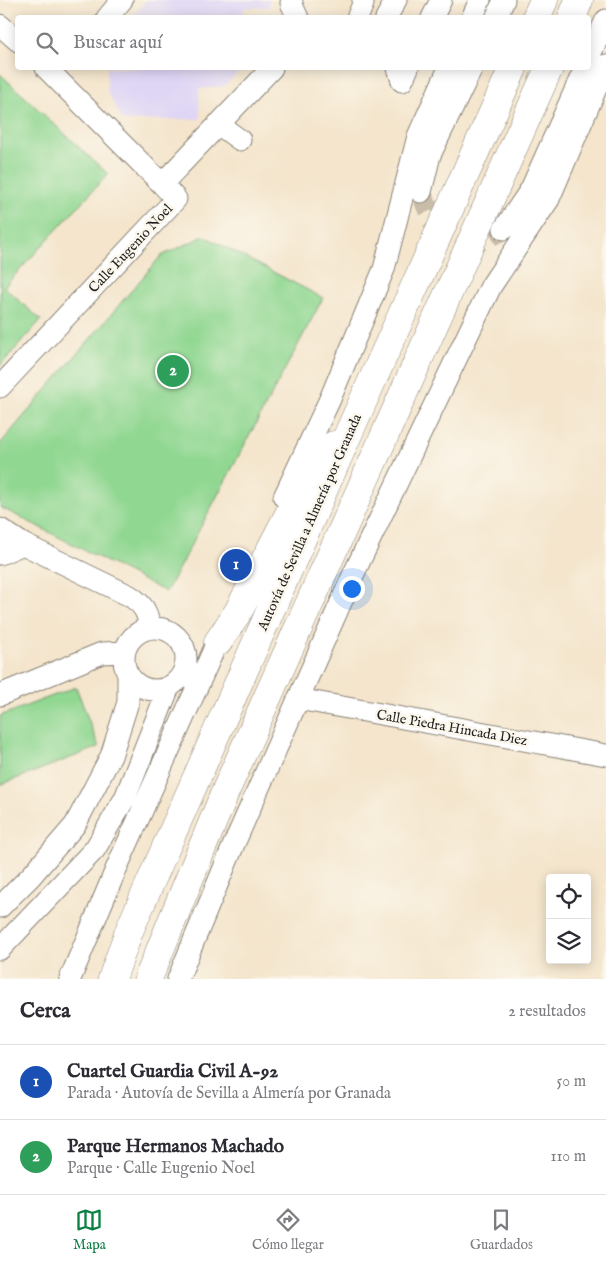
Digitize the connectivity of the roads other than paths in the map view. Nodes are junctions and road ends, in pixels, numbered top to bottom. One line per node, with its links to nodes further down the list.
1 (122, 0): 10 (street)
2 (292, 0): 11 (street)
3 (363, 0): 12 (street)
4 (396, 0): 13 (street)
5 (441, 0): 14 (street)
6 (480, 0): 15 (street)
7 (504, 0): 16 (street)
8 (544, 0): 17 (highway)
9 (579, 0): 18 (highway)
10 (109, 15)
11 (297, 15)
12 (358, 15)
13 (388, 15)
14 (434, 15)
15 (473, 15)
16 (497, 15)
17 (537, 15)
18 (573, 15)
19 (606, 20): 22 (street)
20 (0, 24): 21 (street)
21 (15, 38)
22 (591, 52)
23 (606, 65): 49 (street)
24 (54, 70): 35 (street)
25 (270, 70): 33 (street, Calle Eugenio Noel)
26 (399, 70): 27 (street)
27 (407, 70)
28 (448, 70): 44 (street)
29 (471, 70): 36 (street)
30 (512, 70): 39 (highway, Autovía de Sevilla a Almería por Granada)
31 (548, 70): 57 (highway)
32 (584, 70): 37 (street)
33 (218, 124): 34 (street); 35 (street, Calle Eugenio Noel)
34 (240, 140)
35 (162, 184): 38 (street, Calle Eugenio Noel)
36 (421, 192)
37 (504, 229)
38 (0, 387)
39 (350, 430): 44 (highway); 56 (highway, Autovía de Sevilla a Almería por Granada)
40 (0, 529): 41 (street)
41 (23, 544): 42 (street); 43 (street)
42 (0, 554)
43 (150, 628): 45 (street); 47 (street)
44 (218, 642): 51 (street)
45 (124, 652): 46 (street); 48 (street)
46 (128, 677): 47 (street); 52 (street)
47 (169, 687): 53 (street)
48 (0, 694)
49 (298, 700): 50 (street, Calle Piedra Hincada Diez); 58 (street)
50 (606, 755)
51 (117, 867): 54 (street); 55 (street)
52 (0, 907)
53 (0, 949)
54 (60, 979)
55 (70, 979)
56 (112, 979)
57 (148, 979)
58 (178, 979)

